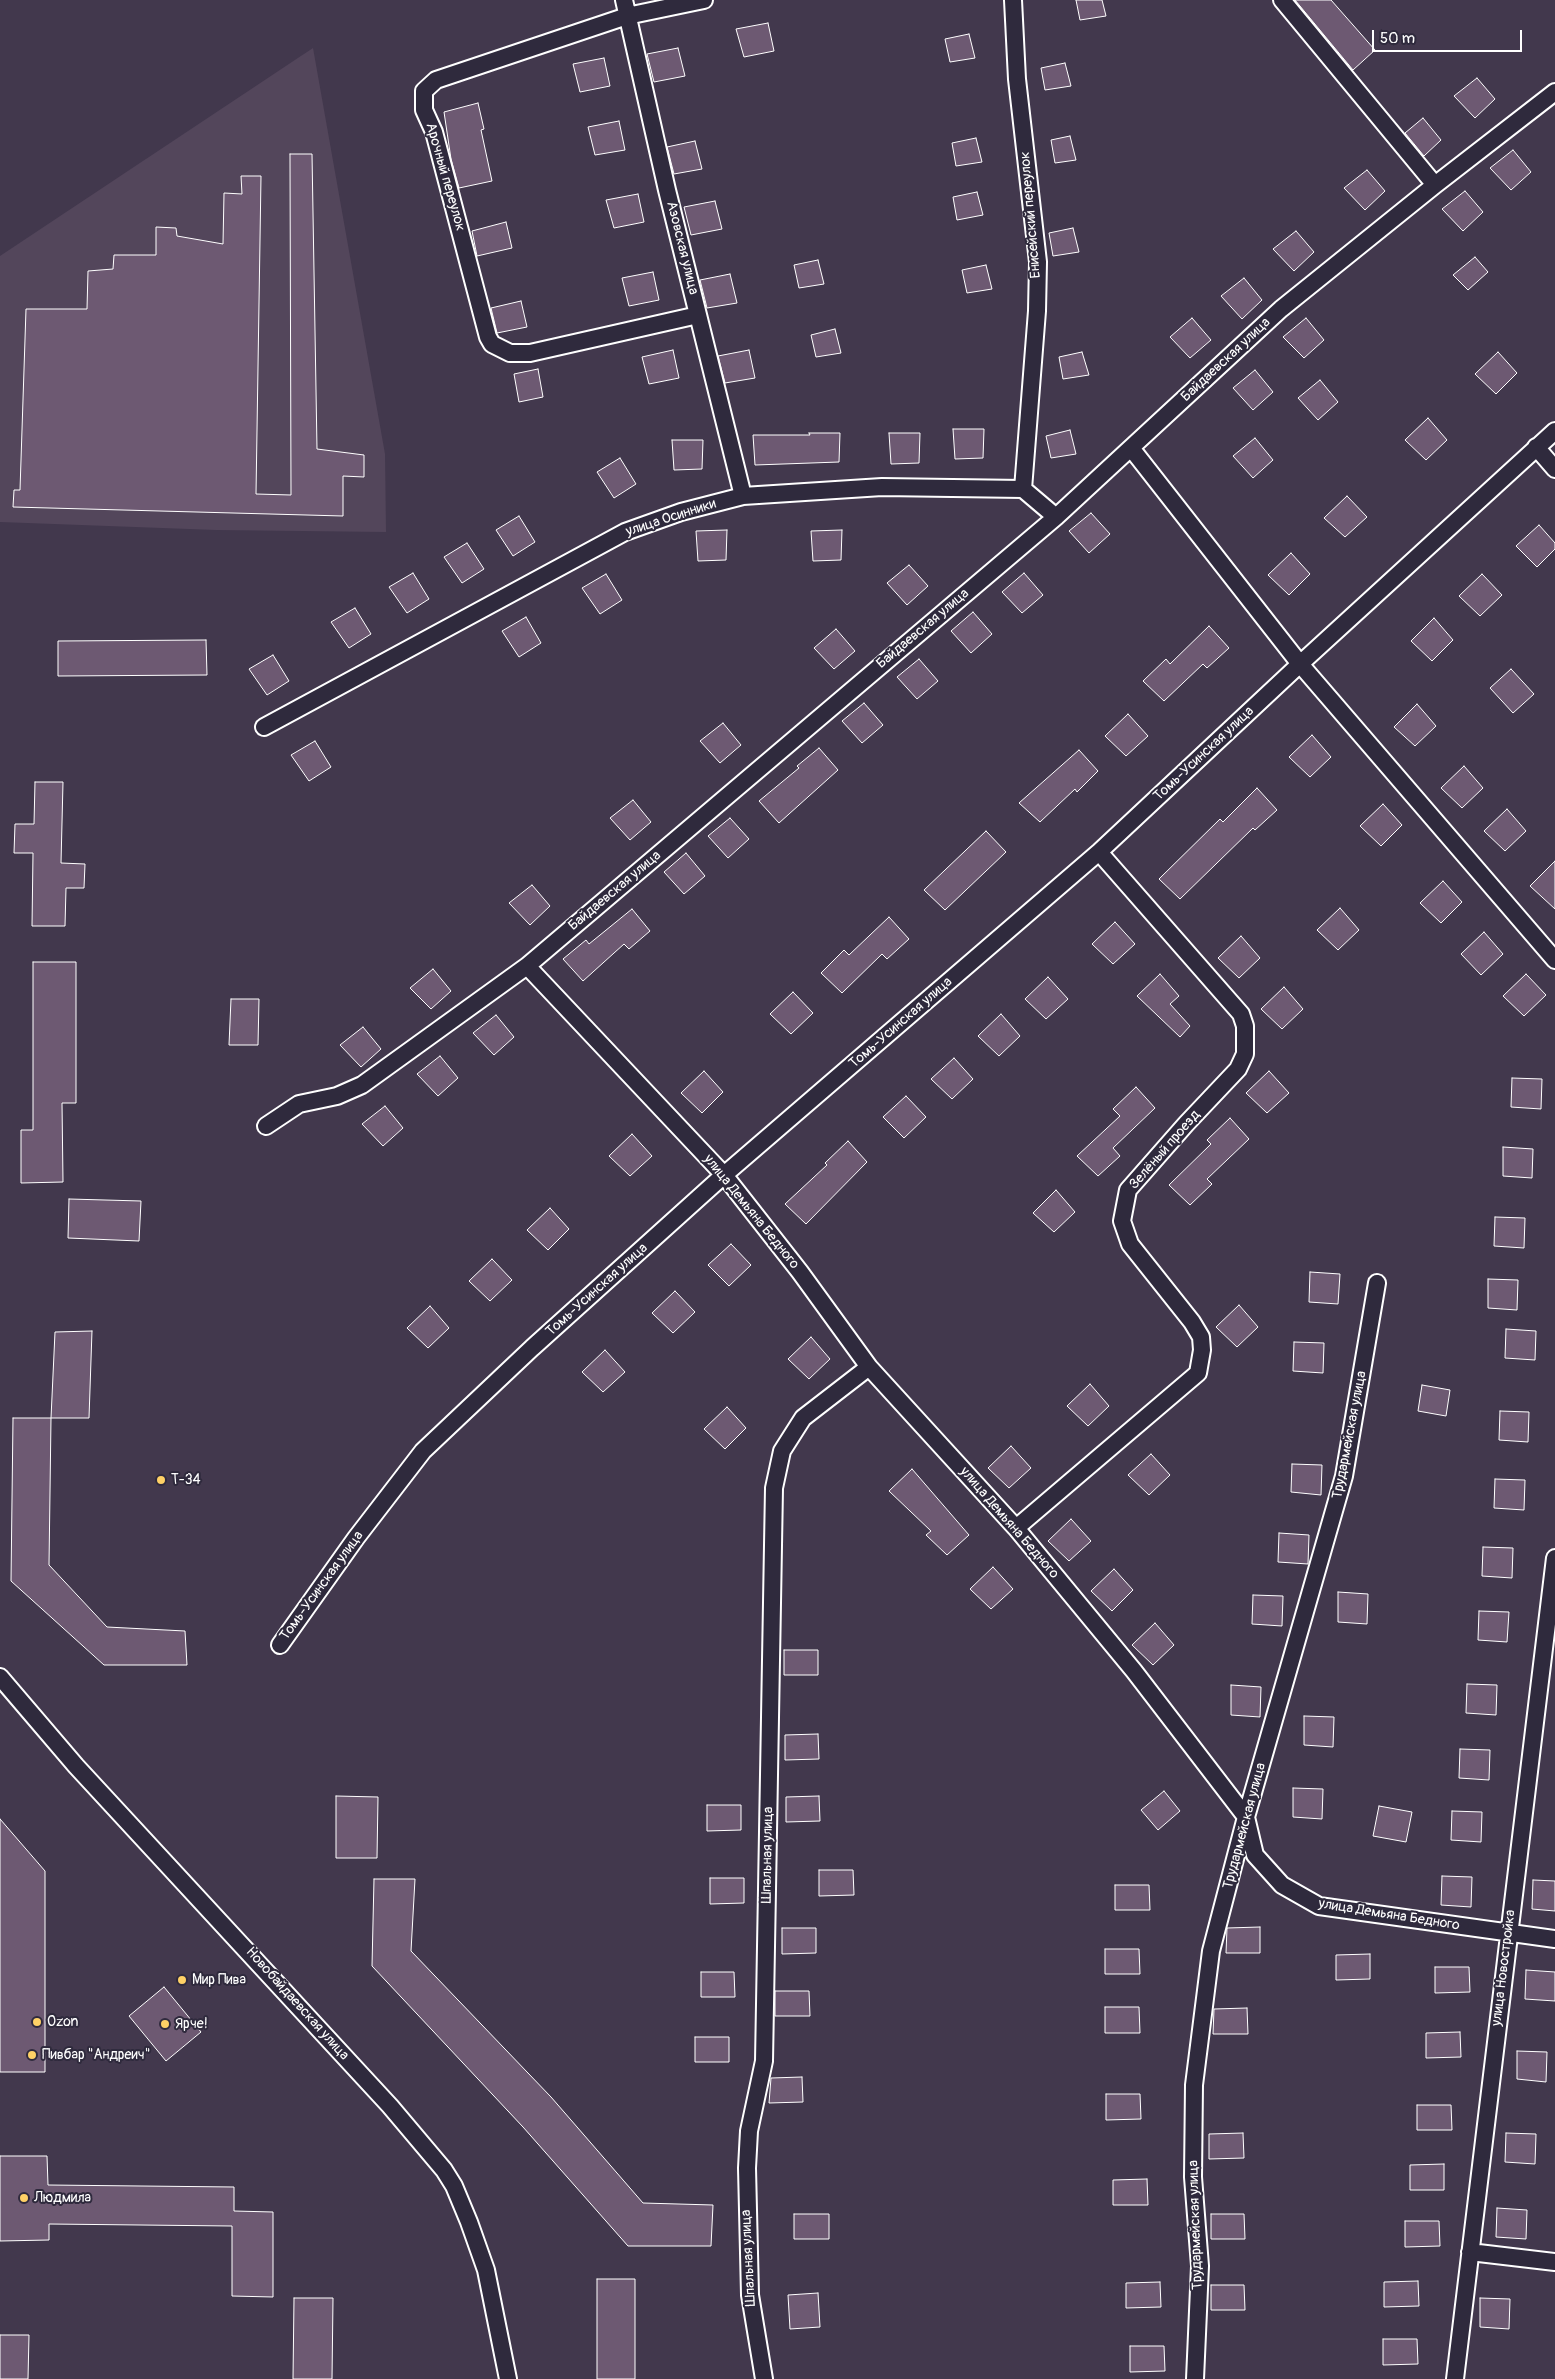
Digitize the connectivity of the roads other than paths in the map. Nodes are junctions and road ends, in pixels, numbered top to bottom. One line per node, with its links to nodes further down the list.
1 (704, 0): 4 (street, Арочный переулок)
2 (1013, 0): 12 (street, Енисейский переулок)
3 (1282, 0): 6 (street)
4 (626, 8): 7 (street, Азовская улица); 7 (street, Арочный переулок)
5 (1555, 92): 6 (street, Байдаевская улица)
6 (1435, 185): 10 (street, Байдаевская улица)
7 (698, 315): 13 (street, Азовская улица)
8 (1555, 431): 9 (street, Томь-Усинская улица)
9 (1536, 447): 11 (street); 15 (street, Томь-Усинская улица)
10 (1131, 448): 14 (street, Байдаевская улица); 15 (street)
11 (1555, 469)
12 (1023, 489): 13 (street, улица Осинники); 14 (street)
13 (743, 496): 16 (street, улица Осинники)
14 (1056, 517): 19 (street, Байдаевская улица)
15 (1300, 664): 17 (street, Томь-Усинская улица); 18 (street)
16 (264, 727)
17 (1099, 852): 21 (street, Томь-Усинская улица); 24 (street, Зелёный проезд)
18 (1555, 960)
19 (527, 966): 20 (street, Байдаевская улица); 21 (street, улица Демьяна Бедного)
20 (266, 1126)
21 (724, 1175): 23 (street, улица Демьяна Бедного); 26 (street, Томь-Усинская улица)
22 (1377, 1284): 28 (street, Трудармейская улица)
23 (869, 1367): 24 (street, улица Демьяна Бедного); 34 (street, Шпальная улица)
24 (1016, 1528): 28 (street, улица Демьяна Бедного)
25 (1555, 1558): 29 (street, улица Новостройка)
26 (280, 1645)
27 (0, 1677): 33 (street, Новобайдаевская улица)
28 (1246, 1817): 29 (street, улица Демьяна Бедного); 35 (street, Трудармейская улица)
29 (1509, 1934): 30 (street, улица Демьяна Бедного); 31 (street, улица Новостройка)
30 (1555, 1939)
31 (1470, 2252): 32 (street); 36 (street, улица Новостройка)
32 (1555, 2262)
33 (508, 2379)
34 (764, 2379)
35 (1195, 2379)
36 (1455, 2379)

